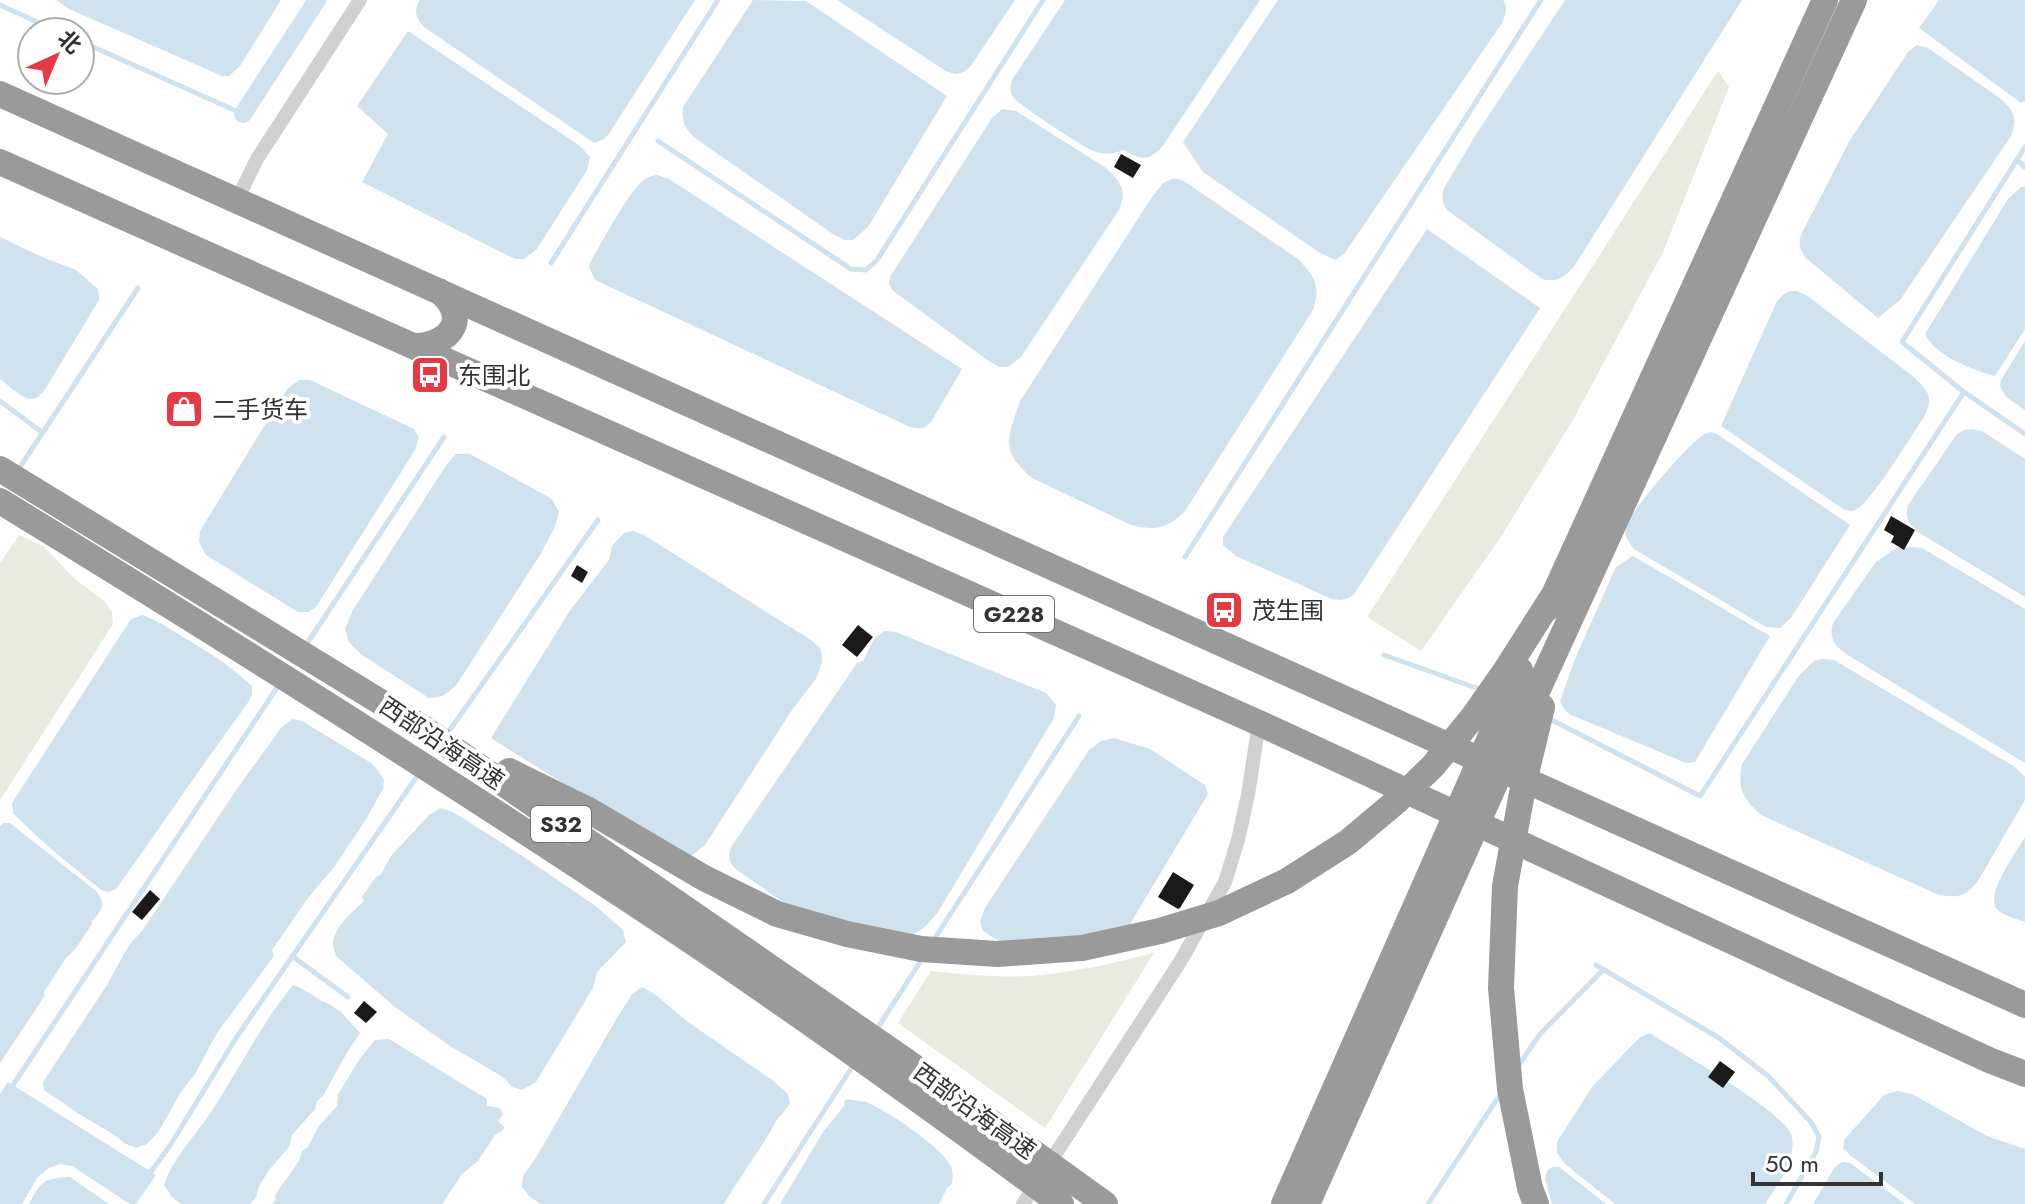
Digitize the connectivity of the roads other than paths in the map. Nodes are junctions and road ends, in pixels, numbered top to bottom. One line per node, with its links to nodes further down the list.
1 (360, 0): 7 (street)
2 (1825, 0): 10 (highway)
3 (1854, 0): 10 (highway)
4 (0, 94): 5 (highway, G228)
5 (13, 106): 7 (highway, G228)
6 (0, 162): 9 (highway, G228)
7 (237, 200): 8 (highway, G228)
8 (438, 291): 9 (highway); 17 (highway, G228)
9 (413, 346): 15 (highway, G228)
10 (1658, 398): 13 (highway); 14 (highway)
11 (0, 469): 16 (highway, 西部沿海高速 / S32)
12 (0, 501): 20 (highway, 西部沿海高速 / S32)
13 (1555, 593): 16 (highway); 22 (highway)
14 (1566, 629): 23 (highway); 24 (highway)
15 (1259, 723): 18 (highway, G228); 19 (street)
16 (423, 728): 21 (highway, 西部沿海高速 / S32)
17 (2025, 1005)
18 (2025, 1074)
19 (1023, 1204)
20 (1061, 1204)
21 (1105, 1204)
22 (1284, 1204)
23 (1307, 1204)
24 (1536, 1204)

